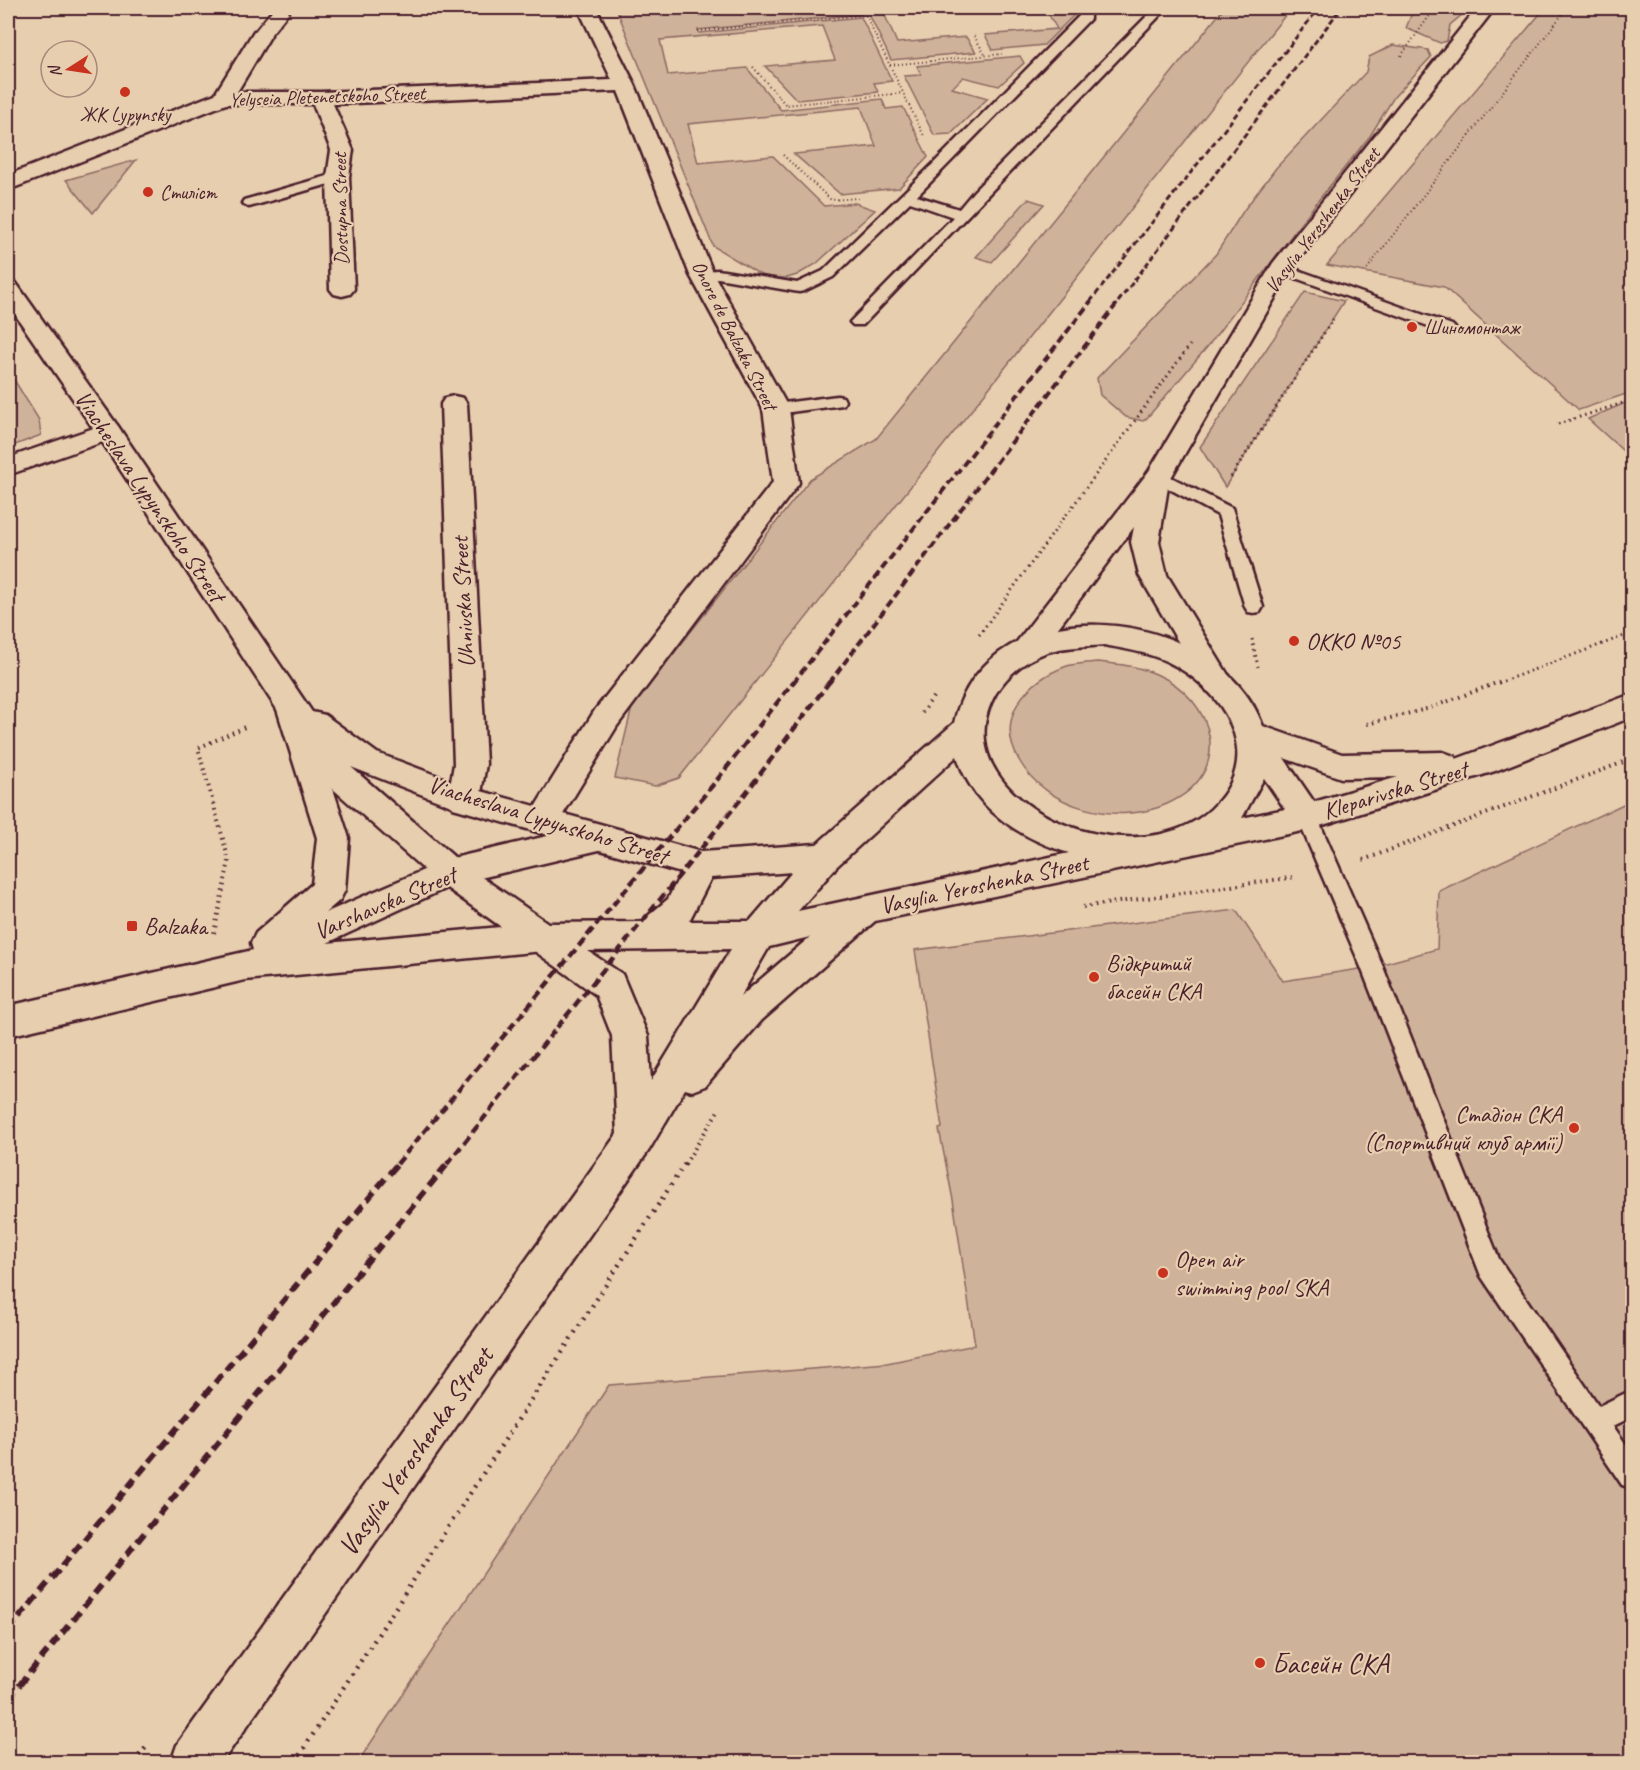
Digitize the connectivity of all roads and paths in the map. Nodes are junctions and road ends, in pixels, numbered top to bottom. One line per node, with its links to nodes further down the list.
1 (283, 8): 11 (street)
2 (586, 8): 18 (street, Onore de Balzaka Street)
3 (862, 8): 8 (path)
4 (1161, 8): 28 (lane)
5 (1435, 8): 15 (path)
6 (1485, 8): 29 (street, Vasylia Yeroshenka Street)
7 (1567, 8): 33 (path)
8 (866, 15): 10 (path); 16 (path)
9 (1086, 16): 13 (lane)
10 (698, 31)
11 (261, 35): 20 (street)
12 (974, 36): 14 (path)
13 (1053, 49): 14 (path); 23 (lane)
14 (986, 56): 16 (path)
15 (1396, 62)
16 (890, 65): 19 (path)
17 (753, 67): 19 (path)
18 (625, 84): 21 (street, Yelyseia Pletenetskoho Street); 30 (street, Onore de Balzaka Street)
19 (903, 93): 23 (path)
20 (223, 98): 21 (street, Yelyseia Pletenetskoho Street); 25 (street, Yelyseia Pletenetskoho Street)
21 (321, 98): 24 (street, Dostupna Street)
22 (783, 155): 26 (path)
23 (939, 166): 26 (lane)
24 (338, 177): 27 (lane); 32 (street, Dostupna Street)
25 (8, 182)
26 (904, 200): 28 (lane); 30 (lane)
27 (249, 203)
28 (962, 216): 34 (lane)
29 (1281, 268): 33 (lane); 44 (street, Vasylia Yeroshenka Street)
30 (702, 275): 40 (street, Onore de Balzaka Street)
31 (8, 288): 42 (street, Viacheslava Lypynskoho Street)
32 (342, 289)
33 (1349, 293): 35 (lane); 45 (path)
34 (858, 322)
35 (1447, 328)
36 (1191, 343): 49 (path)
37 (1632, 400): 41 (path)
38 (837, 401): 40 (lane)
39 (454, 404): 63 (street, Uhnivska Street)
40 (776, 409): 65 (street, Onore de Balzaka Street)
41 (1558, 424)
42 (108, 431): 43 (street); 55 (street, Viacheslava Lypynskoho Street)
43 (8, 467)
44 (1159, 476): 45 (lane); 50 (street, Vasylia Yeroshenka Street); 52 (street, Vasylia Yeroshenka Street)
45 (1226, 512): 46 (lane)
46 (1254, 607)
47 (1250, 629): 51 (path)
48 (1632, 633): 57 (path)
49 (972, 643)
50 (1026, 650): 52 (street, Vasylia Yeroshenka Street); 59 (street, Vasylia Yeroshenka Street)
51 (1260, 676)
52 (1218, 682): 60 (street, Vasylia Yeroshenka Street)
53 (937, 692): 56 (path)
54 (1632, 705): 62 (street, Kleparivska Street)
55 (291, 706): 63 (street, Viacheslava Lypynskoho Street); 70 (street, Viacheslava Lypynskoho Street); 78 (street)
56 (916, 721)
57 (1362, 725)
58 (245, 727): 77 (path)
59 (968, 729): 67 (street, Vasylia Yeroshenka Street); 68 (street, Vasylia Yeroshenka Street)
60 (1251, 734): 62 (street, Kleparivska Street); 64 (street, Kleparivska Street); 67 (street, Vasylia Yeroshenka Street)
61 (1632, 759): 71 (path)
62 (1484, 763): 64 (street, Kleparivska Street)
63 (464, 799): 65 (street, Viacheslava Lypynskoho Street)
64 (1307, 817): 67 (street, Kleparivska Street); 71 (lane)
65 (543, 820): 66 (street, Viacheslava Lypynskoho Street)
66 (599, 837): 69 (street, Viacheslava Lypynskoho Street); 70 (street, Varshavska Street)
67 (1139, 850): 72 (street, Vasylia Yeroshenka Street)
68 (825, 857): 69 (street, Viacheslava Lypynskoho Street); 74 (street, Vasylia Yeroshenka Street)
69 (701, 865): 76 (street)
70 (449, 872): 75 (street, Viacheslava Lypynskoho Street); 78 (street, Varshavska Street)
71 (1330, 872): 73 (path); 83 (lane)
72 (866, 909): 74 (street); 81 (street, Vasylia Yeroshenka Street)
73 (1073, 909)
74 (758, 935): 76 (street); 81 (street, Vasylia Yeroshenka Street)
75 (543, 937): 76 (street); 78 (street, Varshavska Street); 81 (street, Viacheslava Lypynskoho Street)
76 (647, 937)
77 (212, 940)
78 (244, 965): 79 (street, Varshavska Street)
79 (8, 1021)
80 (724, 1100): 86 (path)
81 (636, 1138): 85 (street, Vasylia Yeroshenka Street)
82 (1632, 1403): 83 (lane)
83 (1594, 1422): 84 (lane)
84 (1632, 1475)
85 (201, 1759)
86 (295, 1762)

